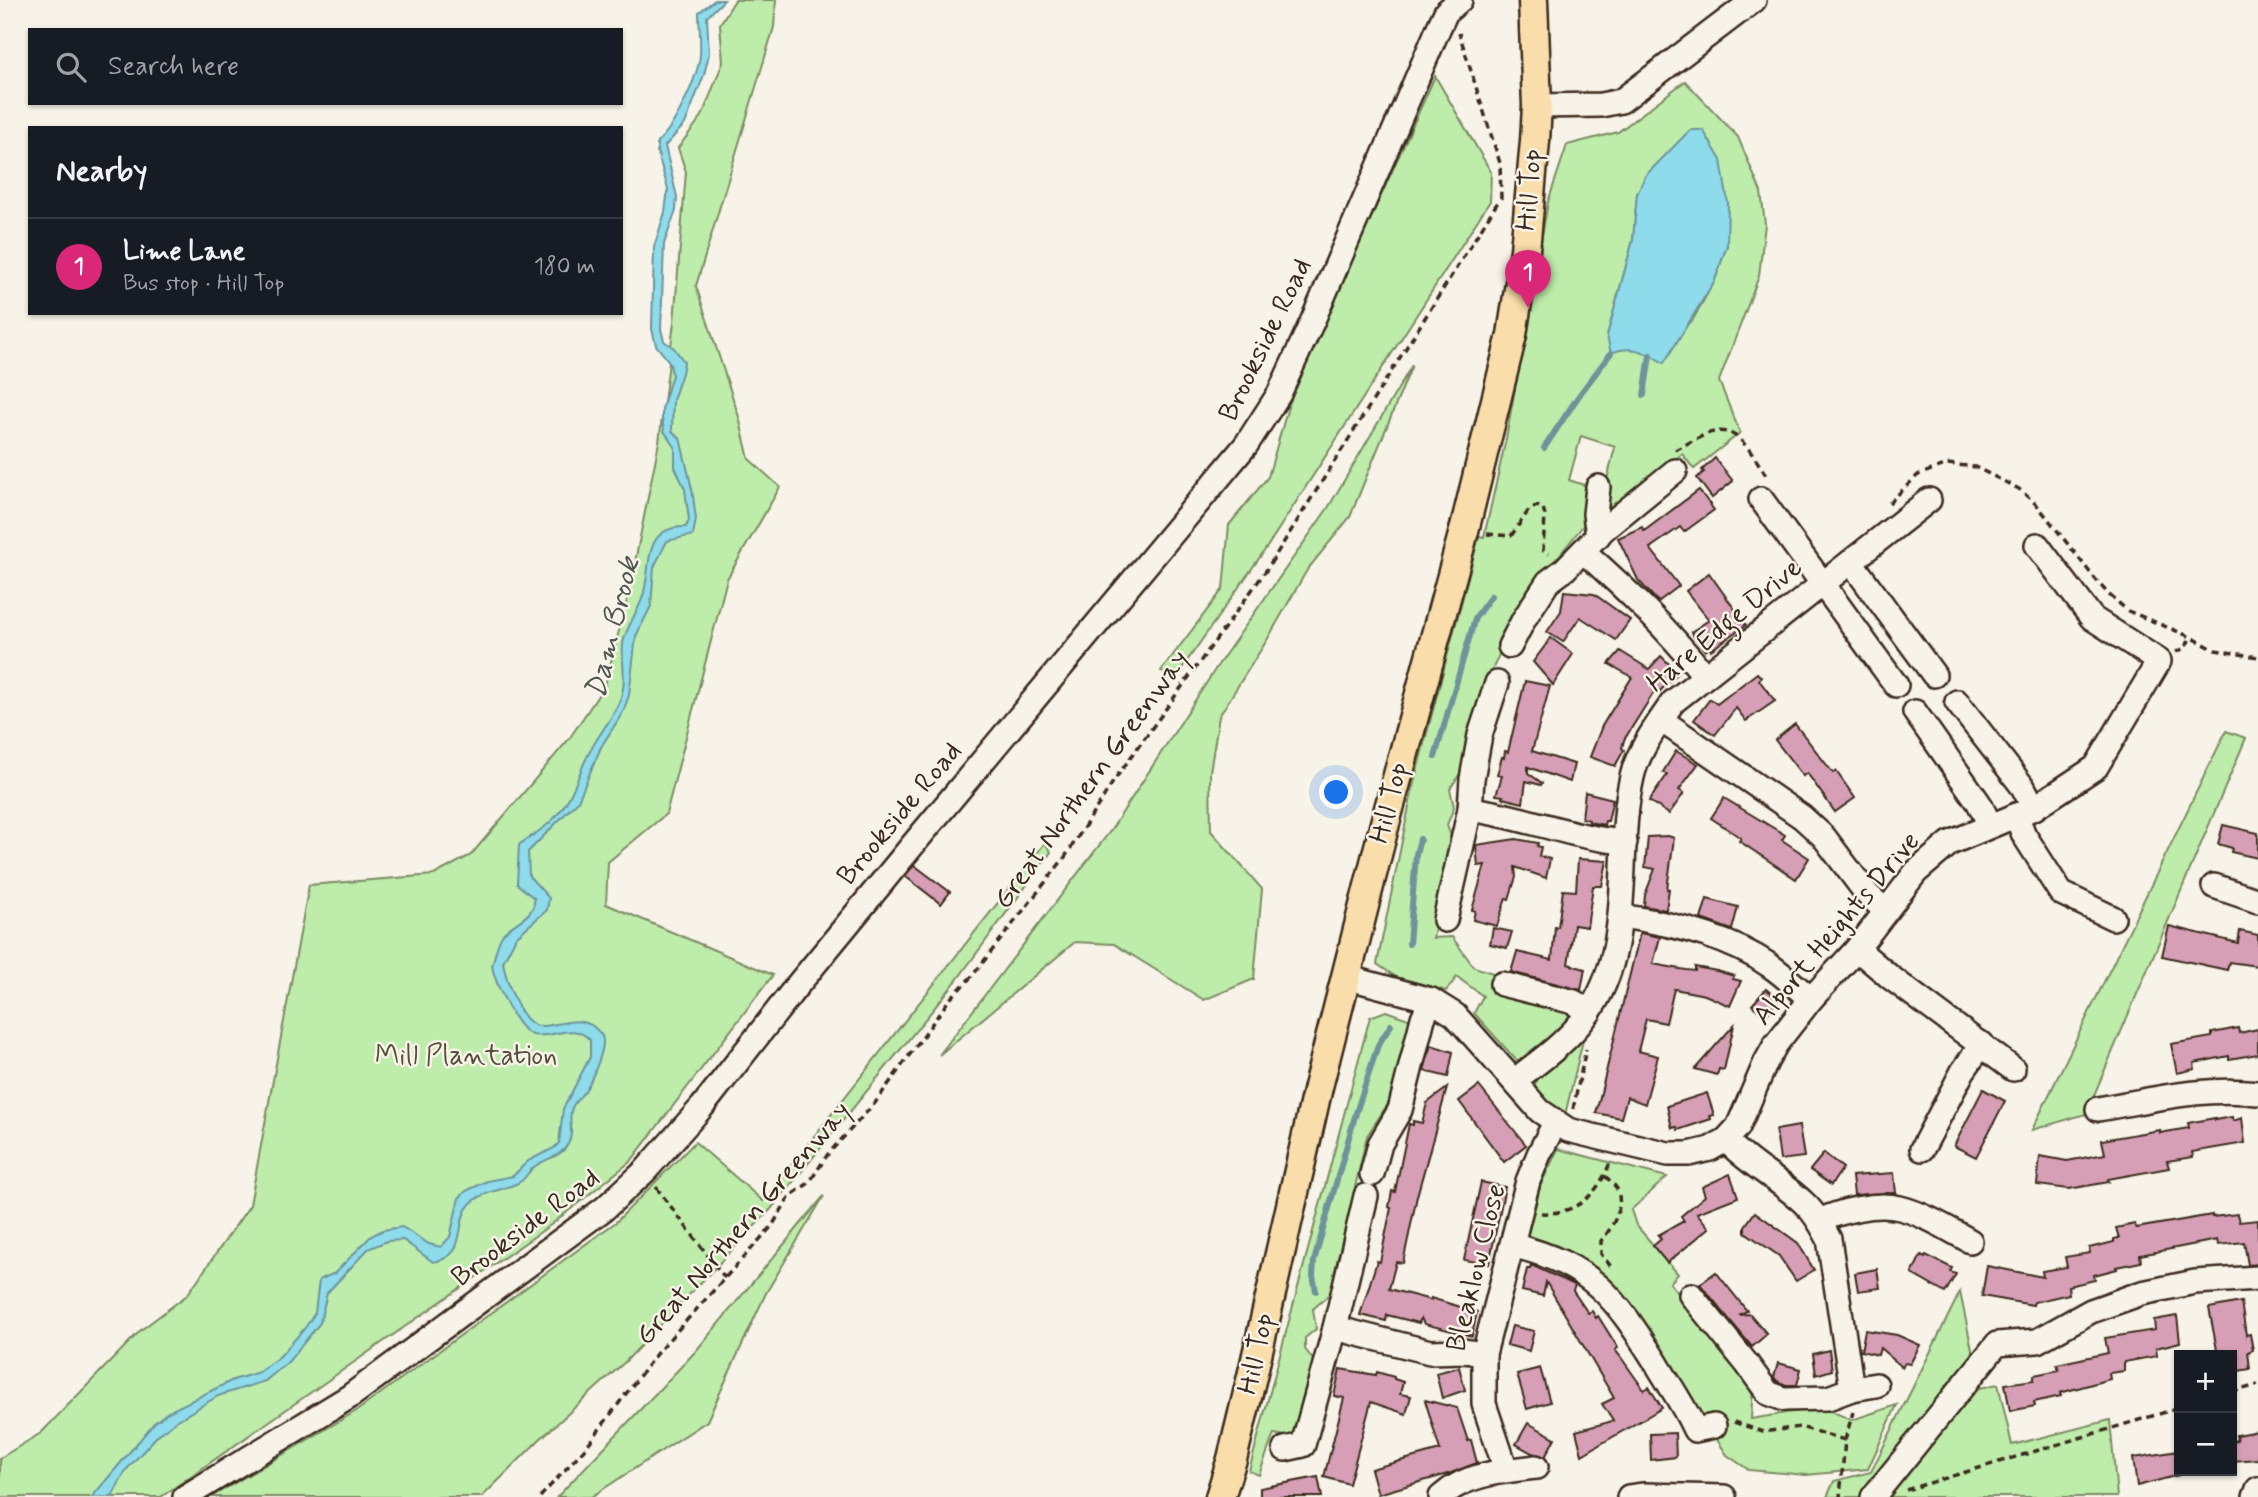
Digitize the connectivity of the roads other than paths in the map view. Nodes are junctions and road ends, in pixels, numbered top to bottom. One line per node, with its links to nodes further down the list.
1 (1533, 0): 4 (main road, Hill Top)
2 (1754, 0): 4 (street)
3 (1453, 6): 59 (street, Brookside Road)
4 (1536, 106): 32 (main road, Hill Top)
5 (1675, 461): 9 (street)
6 (1598, 487): 9 (street)
7 (1766, 494): 12 (street)
8 (1929, 500): 11 (street, Hare Edge Drive)
9 (1595, 539): 13 (street); 14 (street)
10 (2037, 545): 22 (street, Alport Heights Drive)
11 (1851, 562): 12 (street, Hare Edge Drive); 15 (street)
12 (1822, 584): 14 (street, Hare Edge Drive); 17 (street)
13 (1510, 646)
14 (1704, 675): 20 (street, Hare Edge Drive)
15 (1934, 675)
16 (1497, 683): 21 (street)
17 (1896, 685)
18 (1957, 702): 22 (street)
19 (1915, 712): 23 (street)
20 (1661, 720): 24 (street, Hare Edge Drive); 27 (street)
21 (1470, 809): 24 (street); 30 (street)
22 (2025, 812): 23 (street, Alport Heights Drive); 29 (street)
23 (1990, 825): 27 (street, Alport Heights Drive)
24 (1625, 842): 28 (street, Hare Edge Drive)
25 (2214, 887): 26 (street)
26 (2258, 901)
27 (1886, 911): 31 (street, Alport Heights Drive)
28 (1621, 916): 34 (street); 36 (street, Hare Edge Drive)
29 (2113, 918)
30 (1445, 920)
31 (1857, 949): 34 (street, Alport Heights Drive); 37 (street)
32 (1346, 977): 35 (street); 60 (main road, Hill Top)
33 (1502, 984): 36 (street)
34 (1811, 999): 43 (street, Alport Heights Drive)
35 (1430, 1000): 39 (street); 50 (street)
36 (1587, 1014): 39 (street, Hare Edge Drive)
37 (1982, 1044): 38 (street); 44 (street)
38 (2013, 1069)
39 (1515, 1080): 42 (street)
40 (2258, 1093): 41 (street)
41 (2098, 1108)
42 (1555, 1123): 43 (street); 47 (street, Bleaklow Close)
43 (1726, 1140): 45 (street)
44 (1922, 1149)
45 (1819, 1221): 46 (street); 53 (street)
46 (1970, 1241)
47 (1512, 1245): 51 (street, Bleaklow Close); 54 (street)
48 (2258, 1279): 64 (street)
49 (1691, 1295): 53 (street)
50 (1335, 1328): 51 (street); 55 (street)
51 (1484, 1354): 57 (street, Bleaklow Close)
52 (1876, 1385): 53 (street)
53 (1852, 1389)
54 (1719, 1421)
55 (1285, 1449)
56 (1536, 1467): 57 (street)
57 (1506, 1470): 61 (street)
58 (2258, 1489): 65 (street)
59 (185, 1497)
60 (1220, 1497)
61 (1441, 1497)
62 (1629, 1497): 63 (street)
63 (1724, 1497)
64 (1873, 1497)
65 (2255, 1497)

